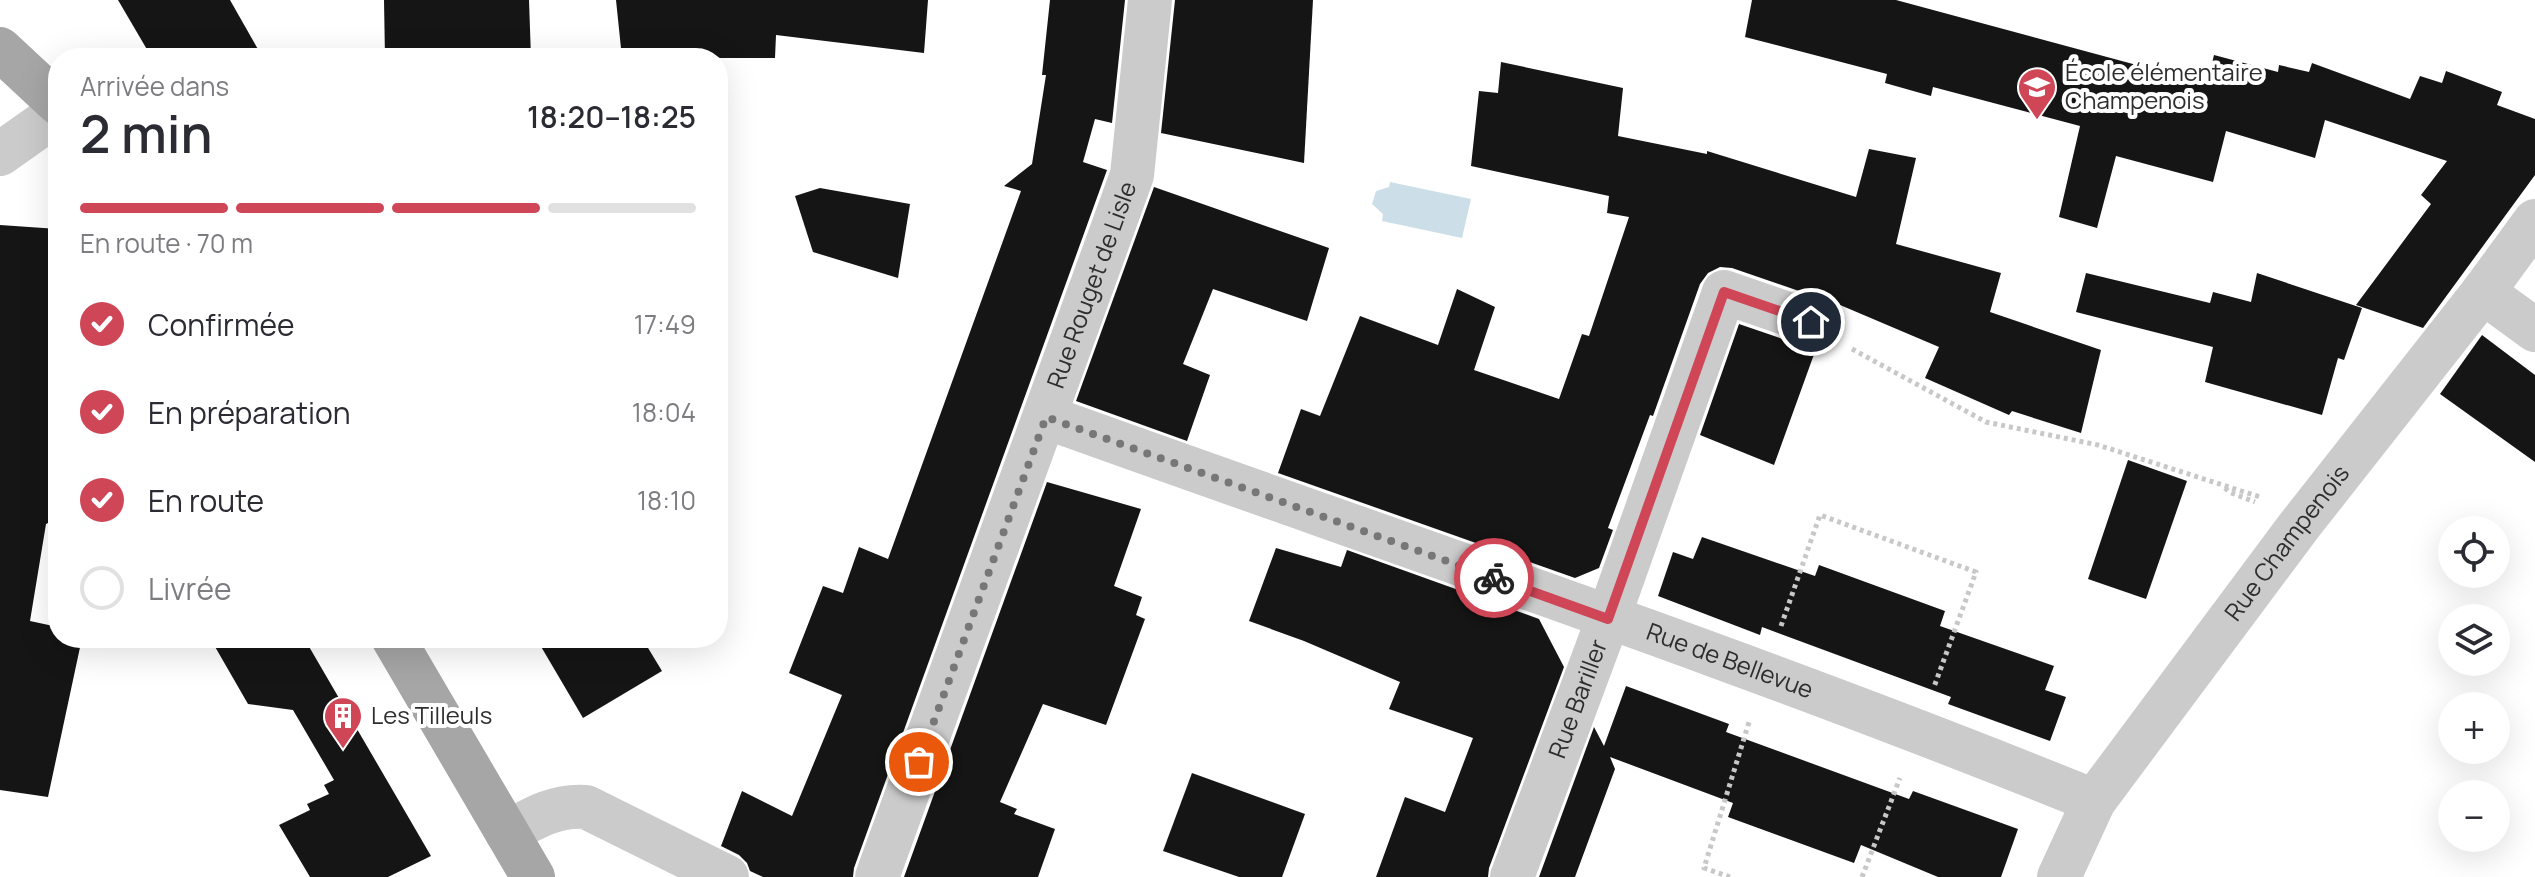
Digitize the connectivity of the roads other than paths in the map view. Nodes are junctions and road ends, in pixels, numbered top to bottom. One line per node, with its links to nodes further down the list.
1 (1150, 0): 10 (street, Rue Rouget de Lisle)
2 (0, 49): 3 (main road)
3 (48, 94)
4 (48, 120): 5 (street)
5 (0, 154)
6 (2535, 221): 7 (street, Rue Champenois)
7 (2483, 292): 9 (street); 13 (street, Rue Champenois)
8 (1811, 322): 11 (street, Rue Bariller)
9 (2535, 330)
10 (1046, 417): 11 (street, Rue de Bellevue); 17 (street, Rue Rouget de Lisle)
11 (1608, 619): 13 (street, Rue de Bellevue); 18 (street, Rue Bariller)
12 (399, 648): 14 (main road)
13 (2094, 801): 19 (street, Rue Champenois)
14 (507, 833): 15 (main road); 16 (street)
15 (533, 877)
16 (727, 877)
17 (877, 877)
18 (1512, 877)
19 (2059, 877)

